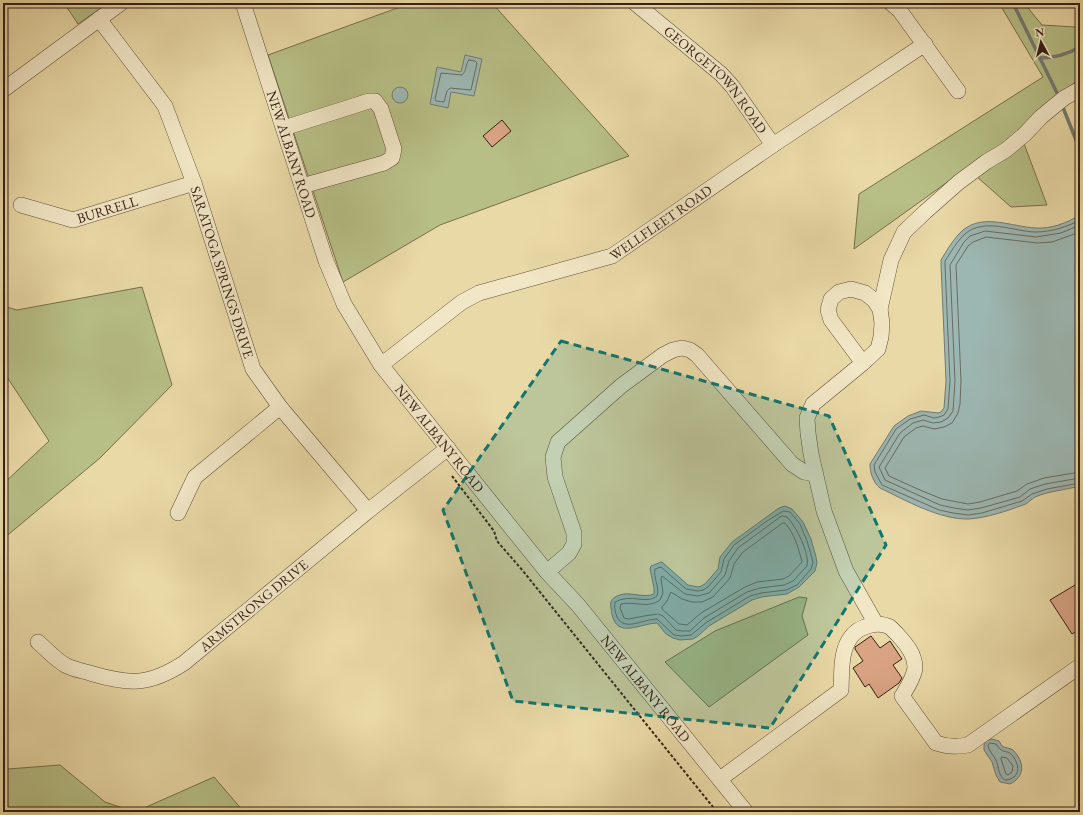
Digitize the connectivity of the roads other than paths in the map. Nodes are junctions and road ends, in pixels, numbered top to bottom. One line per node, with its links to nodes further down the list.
1 (120, 3): 5 (street)
2 (243, 3): 10 (street, NEW ALBANY ROAD)
3 (635, 3): 11 (street, GEORGETOWN ROAD)
4 (891, 3): 6 (street)
5 (99, 19): 8 (street); 12 (street, SARATOGA SPRINGS DRIVE)
6 (925, 44): 9 (street); 11 (street, WELLFLEET ROAD)
7 (1080, 89): 15 (street)
8 (3, 90)
9 (958, 91)
10 (284, 128): 13 (street, NEW ALBANY ROAD); 13 (street)
11 (773, 145): 17 (street, WELLFLEET ROAD)
12 (194, 183): 14 (street, BURRELL); 18 (street, SARATOGA SPRINGS DRIVE)
13 (302, 186): 17 (street, NEW ALBANY ROAD)
14 (21, 205)
15 (880, 309): 16 (street); 16 (street)
16 (863, 363): 20 (street)
17 (381, 365): 19 (street, NEW ALBANY ROAD)
18 (280, 407): 21 (street, SARATOGA SPRINGS DRIVE); 22 (street)
19 (448, 448): 21 (street, ARMSTRONG DRIVE); 23 (street, NEW ALBANY ROAD)
20 (815, 474): 23 (street); 24 (street)
21 (368, 511): 25 (street, ARMSTRONG DRIVE)
22 (178, 513)
23 (547, 572): 27 (street, NEW ALBANY ROAD)
24 (876, 624): 26 (street); 27 (street)
25 (38, 642)
26 (1080, 666)
27 (720, 779): 28 (street, NEW ALBANY ROAD)
28 (746, 812)

